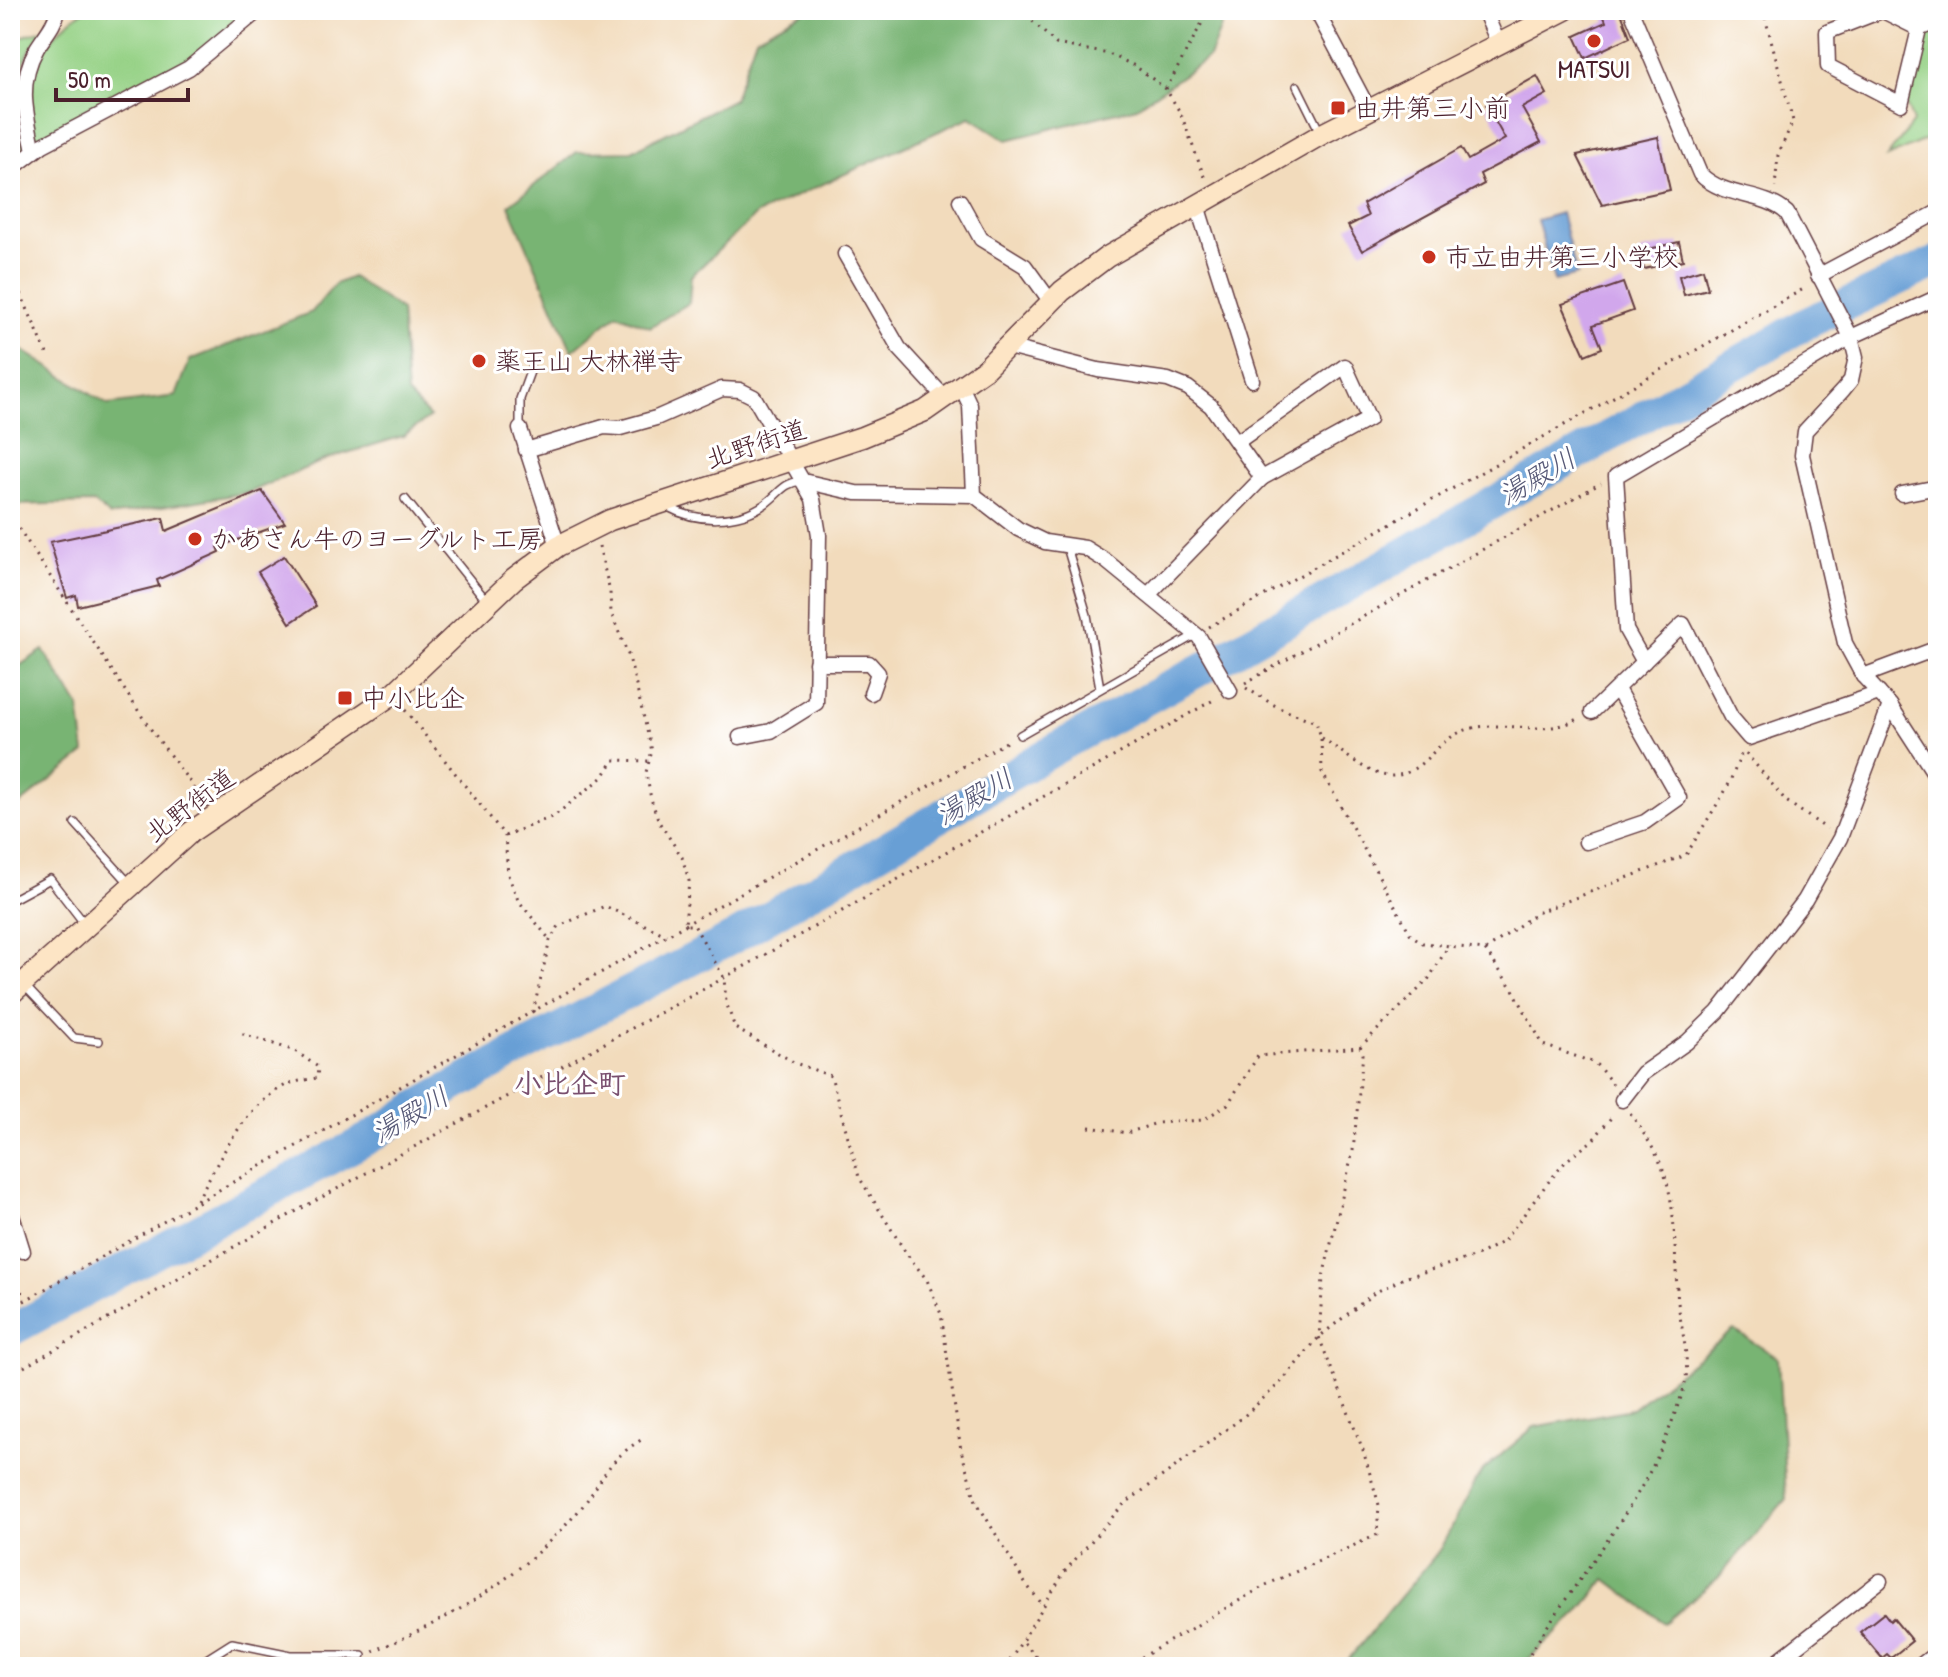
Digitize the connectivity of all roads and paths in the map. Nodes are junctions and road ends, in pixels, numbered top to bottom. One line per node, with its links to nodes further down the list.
1 (58, 10): 18 (street)
2 (259, 10): 18 (street)
3 (1021, 10): 15 (path)
4 (1209, 10): 15 (path)
5 (1316, 10): 16 (street)
6 (1484, 10): 13 (street)
7 (1565, 10): 13 (main road, 北野街道)
8 (1631, 10): 23 (street)
9 (1763, 10): 23 (path)
10 (1881, 10): 12 (street); 12 (street)
11 (1938, 21): 12 (street)
12 (1919, 29)
13 (1499, 45): 16 (main road, 北野街道)
14 (1297, 86): 17 (lane)
15 (1166, 89): 20 (path)
16 (1369, 110): 17 (main road, 北野街道)
17 (1322, 134): 20 (main road, 北野街道)
18 (34, 151): 19 (street)
19 (10, 170)
20 (1204, 200): 28 (main road, 北野街道); 33 (street)
21 (960, 201): 28 (street)
22 (10, 206): 31 (path)
23 (1780, 206): 26 (street)
24 (1938, 212): 26 (street)
25 (845, 254): 34 (street)
26 (1820, 280): 29 (street); 53 (path)
27 (1938, 297): 29 (street)
28 (1051, 302): 30 (main road, 北野街道)
29 (1850, 335): 39 (street); 57 (street)
30 (1008, 347): 34 (main road, 北野街道); 36 (street)
31 (49, 358)
32 (531, 369): 35 (lane)
33 (1252, 380)
34 (954, 394): 38 (main road, 北野街道); 44 (street)
35 (520, 429): 37 (street)
36 (1237, 442): 40 (street); 40 (street)
37 (526, 450): 38 (street); 49 (street)
38 (788, 461): 41 (street); 46 (main road, 北野街道)
39 (1616, 476): 55 (street); 68 (path)
40 (1262, 478): 51 (street)
41 (803, 481): 44 (street); 46 (lane); 56 (street)
42 (1938, 487): 43 (street)
43 (1902, 494)
44 (974, 495): 50 (street)
45 (405, 499): 52 (lane)
46 (661, 503): 48 (main road, 北野街道)
47 (10, 515): 71 (path)
48 (594, 526): 49 (main road, 北野街道); 69 (path)
49 (558, 546): 52 (main road, 北野街道)
50 (1067, 547): 51 (street); 58 (lane)
51 (1148, 595): 53 (street)
52 (489, 603): 63 (main road, 北野街道)
53 (1198, 636): 58 (lane); 59 (street)
54 (1938, 648): 57 (street)
55 (1644, 662): 60 (street); 62 (street)
56 (816, 663): 61 (street); 67 (street)
57 (1863, 676): 62 (street)
58 (1100, 688): 66 (lane)
59 (1229, 689): 84 (path)
60 (1617, 689): 65 (street); 75 (street)
61 (871, 693)
62 (1879, 693): 64 (street)
63 (393, 694): 71 (main road, 北野街道); 73 (path)
64 (1890, 705): 70 (street); 74 (street)
65 (1592, 712): 68 (path)
66 (1020, 735): 78 (path)
67 (740, 737)
68 (1321, 737): 82 (path)
69 (649, 761): 73 (path); 78 (path)
70 (1938, 779)
71 (218, 812): 76 (main road, 北野街道)
72 (75, 823): 76 (lane)
73 (505, 836): 81 (path)
74 (1840, 838): 83 (path); 90 (street)
75 (1586, 842)
76 (132, 885): 79 (main road, 北野街道)
77 (13, 899): 79 (lane)
78 (685, 925): 80 (path); 84 (path)
79 (87, 927): 85 (main road, 北野街道)
80 (666, 936): 81 (path); 86 (path)
81 (550, 940): 86 (path)
82 (1449, 945): 83 (path); 89 (path)
83 (1485, 950): 90 (path)
84 (724, 978): 98 (path); 101 (path)
85 (16, 989): 88 (lane)
86 (533, 1012): 92 (path)
87 (240, 1033): 92 (path)
88 (99, 1041)
89 (1360, 1047): 91 (path); 97 (path)
90 (1622, 1100): 97 (path); 108 (path)
91 (1089, 1127)
92 (195, 1203): 95 (path)
93 (10, 1209): 94 (street)
94 (22, 1248): 95 (path)
95 (25, 1300): 96 (path)
96 (10, 1309)
97 (1319, 1337): 101 (path); 107 (path)
98 (10, 1375)
99 (641, 1440): 103 (path)
100 (1880, 1581): 109 (street)
101 (1042, 1604): 102 (path)
102 (1024, 1643): 105 (path); 106 (path)
103 (362, 1655): 104 (lane)
104 (194, 1667)
105 (1006, 1667)
106 (1046, 1667)
107 (1125, 1667)
108 (1522, 1667)
109 (1770, 1667)

